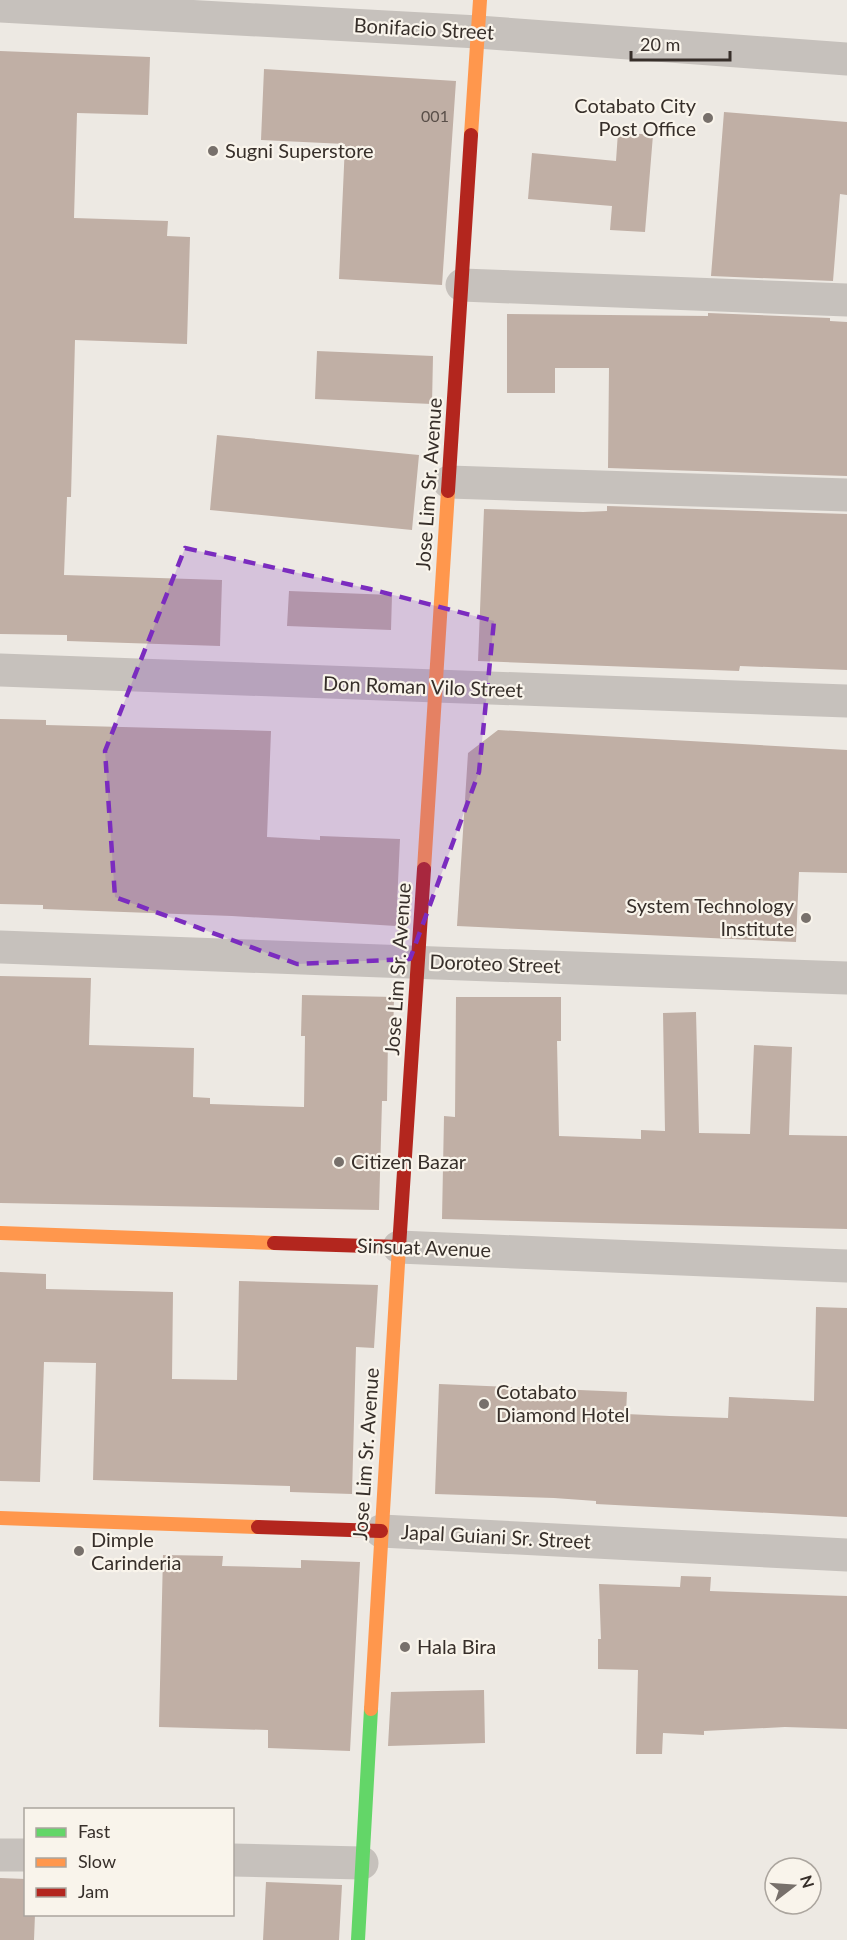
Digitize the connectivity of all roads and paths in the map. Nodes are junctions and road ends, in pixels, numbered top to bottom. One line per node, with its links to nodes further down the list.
1 (480, 0): 3 (main road, Jose Lim Sr. Avenue)
2 (0, 6): 3 (street, Bonifacio Street)
3 (478, 32): 4 (street, Bonifacio Street); 5 (main road, Jose Lim Sr. Avenue)
4 (847, 58)
5 (462, 285): 6 (street); 7 (main road, Jose Lim Sr. Avenue)
6 (847, 300)
7 (449, 482): 8 (street); 10 (main road, Jose Lim Sr. Avenue)
8 (847, 495)
9 (0, 670): 10 (street, Don Roman Vilo Street)
10 (436, 687): 11 (street, Don Roman Vilo Street); 13 (main road, Jose Lim Sr. Avenue)
11 (847, 701)
12 (0, 947): 13 (street, Doroteo Street)
13 (418, 961): 14 (street, Doroteo Street); 16 (main road, Jose Lim Sr. Avenue)
14 (847, 978)
15 (0, 1233): 16 (main road, Sinsuat Avenue)
16 (399, 1247): 17 (street, Sinsuat Avenue); 19 (main road, Jose Lim Sr. Avenue)
17 (847, 1266)
18 (0, 1518): 19 (main road, Japal Guiani Sr. Street)
19 (381, 1531): 20 (street, Japal Guiani Sr. Street); 24 (main road, Jose Lim Sr. Avenue)
20 (847, 1555)
21 (0, 1855): 22 (street)
22 (24, 1855)
23 (234, 1860): 24 (street)
24 (362, 1863): 25 (main road, Jose Lim Sr. Avenue)
25 (358, 1940)

